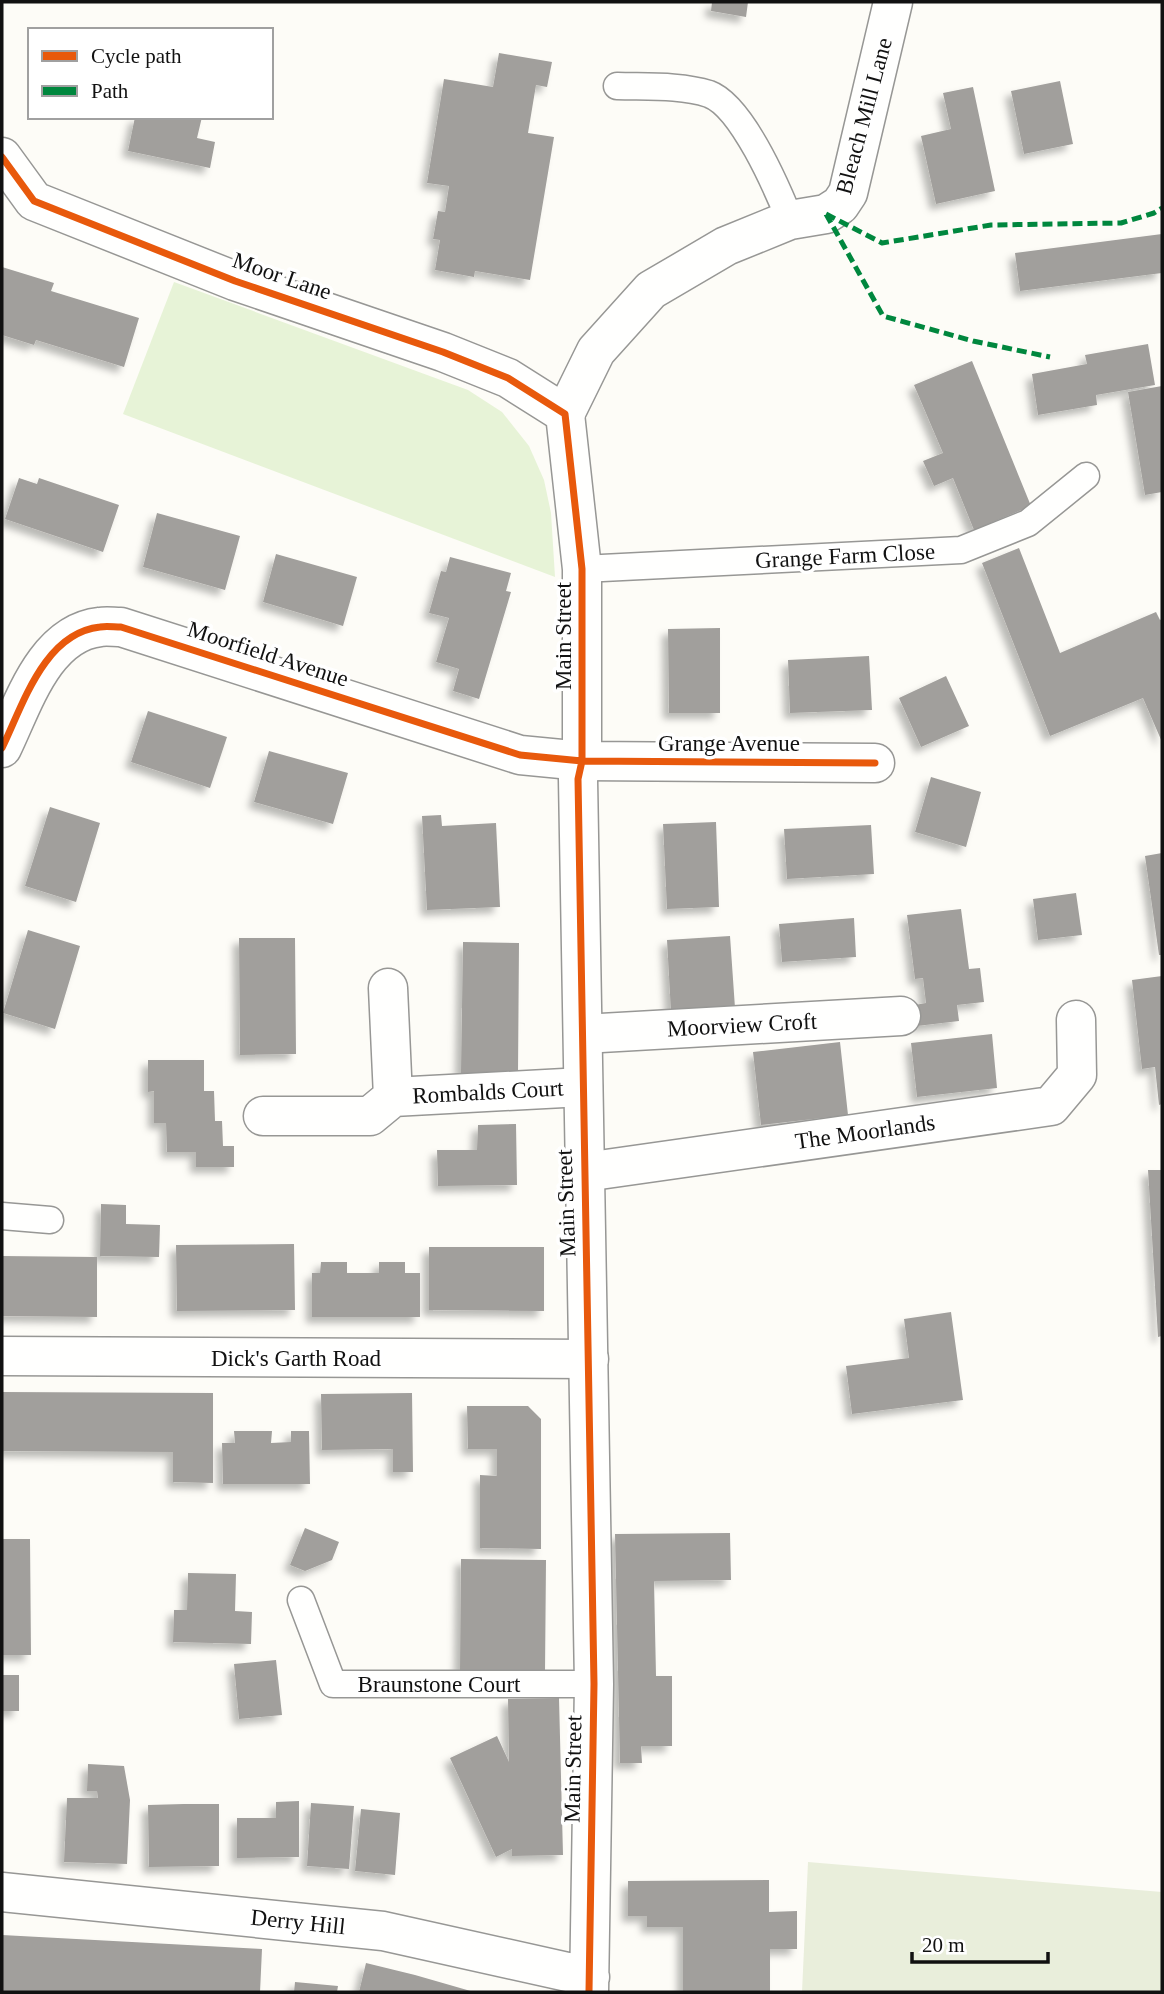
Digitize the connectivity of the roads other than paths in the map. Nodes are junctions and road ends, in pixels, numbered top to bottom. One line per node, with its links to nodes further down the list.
1 (893, 2): 4 (street, Bleach Mill Lane)
2 (617, 86): 4 (lane)
3 (2, 157): 5 (street, Moor Lane)
4 (790, 220): 5 (street, Bleach Mill Lane)
5 (565, 414): 7 (street, Main Street)
6 (1086, 476): 7 (lane, Grange Farm Close)
7 (582, 569): 9 (street, Main Street)
8 (2, 748): 9 (street, Moorfield Avenue)
9 (582, 761): 10 (street, Grange Avenue); 14 (street, Main Street)
10 (875, 763)
11 (388, 988): 16 (street, Rombalds Court)
12 (901, 1016): 14 (street, Moorview Croft)
13 (1076, 1020): 18 (street, The Moorlands)
14 (583, 1034): 15 (street, Main Street)
15 (583, 1087): 16 (street, Rombalds Court); 18 (street, Main Street)
16 (393, 1097): 17 (street, Rombalds Court)
17 (263, 1116)
18 (585, 1172): 22 (street, Main Street)
19 (2, 1216): 20 (lane)
20 (50, 1220)
21 (2, 1356): 22 (street, Dick's Garth Road)
22 (589, 1359): 24 (street, Main Street)
23 (301, 1600): 24 (lane, Braunstone Court)
24 (594, 1684): 26 (street, Main Street)
25 (2, 1892): 26 (street, Derry Hill)
26 (589, 1985)

